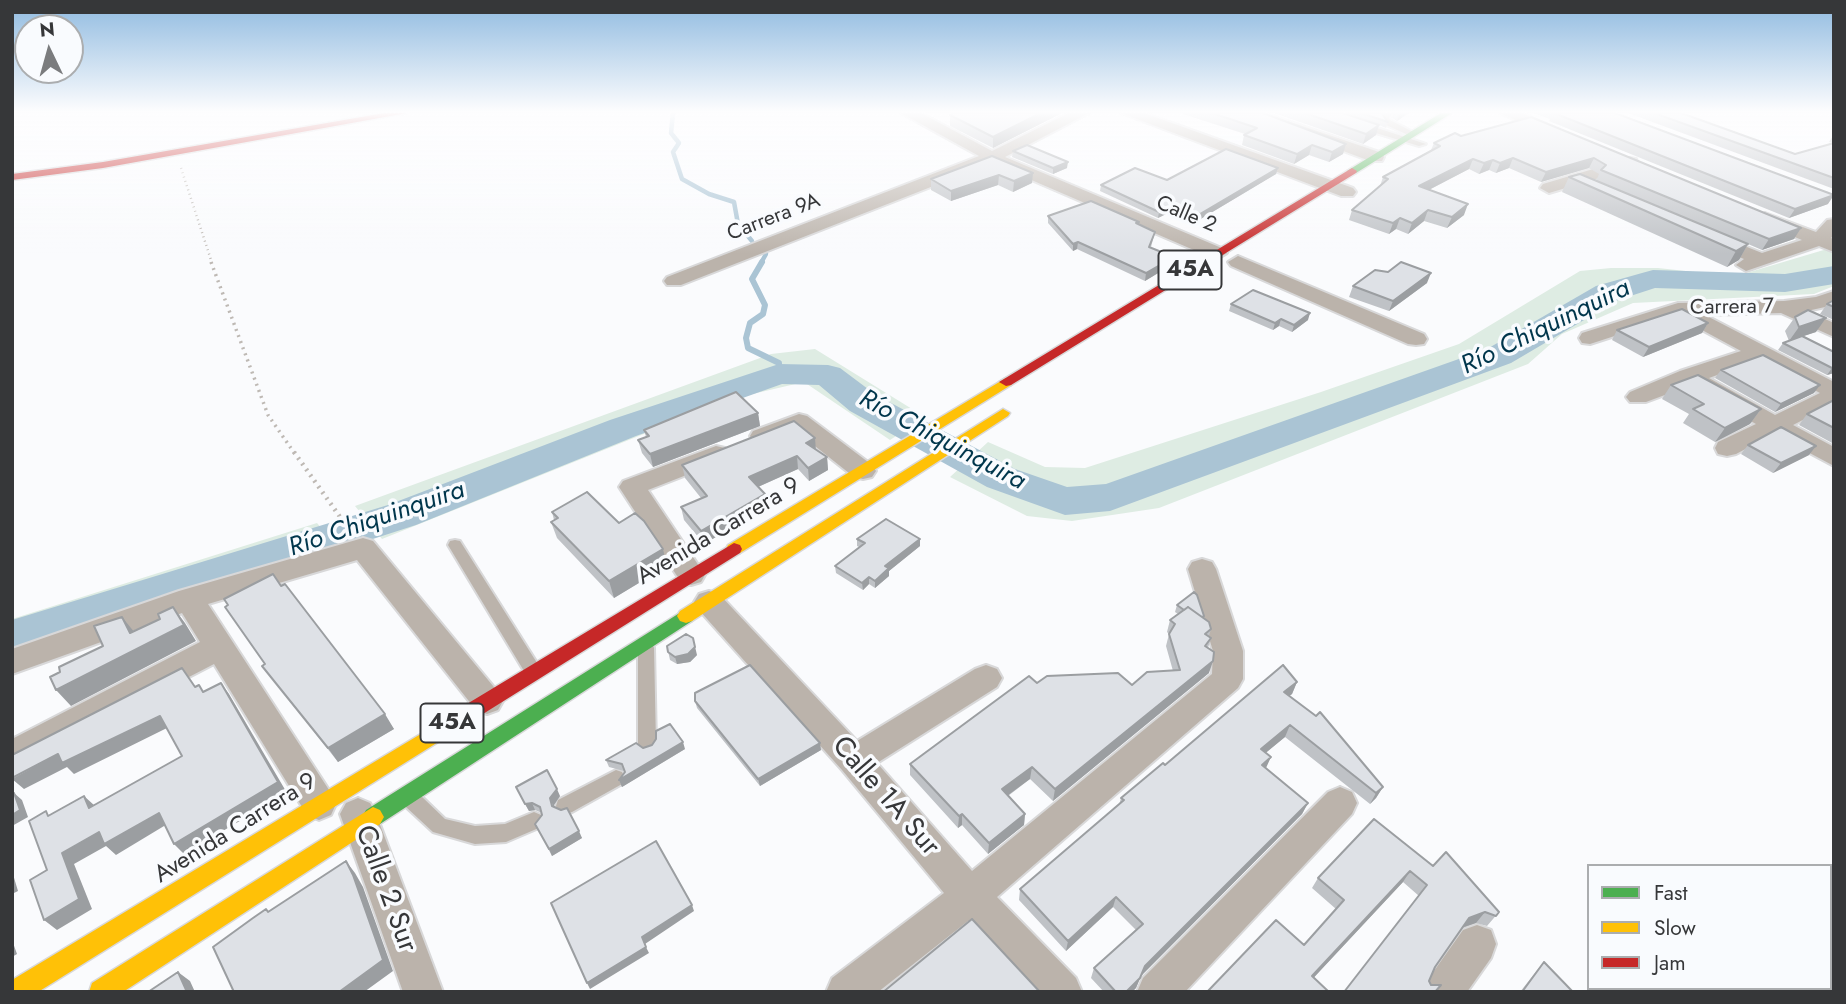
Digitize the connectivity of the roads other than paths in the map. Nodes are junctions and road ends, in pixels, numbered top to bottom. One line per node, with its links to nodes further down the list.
1 (128, 160): 9 (main road)
2 (985, 160): 24 (street, Carrera 9A)
3 (999, 160): 20 (street, Calle 2)
4 (1265, 160): 11 (street)
5 (1279, 160): 11 (street)
6 (1371, 160): 11 (main road, Avenida Carrera 9 / 45A)
7 (1382, 160): 11 (main road, Avenida Carrera 9 / 45A)
8 (1624, 160): 10 (street)
9 (12, 177)
10 (1575, 181): 12 (street); 13 (street)
11 (1339, 185): 16 (main road, Avenida Carrera 9 / 45A); 20 (main road, Avenida Carrera 9 / 45A)
12 (1549, 188)
13 (1600, 191)
14 (1744, 209): 18 (street)
15 (1834, 224): 18 (street)
16 (1292, 227)
17 (1698, 233): 21 (street)
18 (1826, 243): 21 (street)
19 (1259, 248): 22 (main road, 45A)
20 (1217, 253): 39 (main road, Avenida Carrera 9 / 45A)
21 (1760, 259): 23 (street)
22 (1232, 265): 30 (street)
23 (1741, 266)
24 (674, 281)
25 (1834, 297): 26 (street, Carrera 7)
26 (1784, 307): 27 (street, Carrera 7); 28 (street)
27 (1678, 309): 29 (street, Carrera 7); 31 (street)
28 (1834, 331)
29 (1590, 338)
30 (1416, 339)
31 (1759, 352): 32 (street); 33 (street)
32 (1688, 376): 34 (street); 36 (street)
33 (1834, 393): 36 (street)
34 (1638, 397)
35 (1021, 401): 42 (main road, Avenida Carrera 9 / 45A)
36 (1777, 425): 37 (street); 38 (street)
37 (1727, 448)
38 (1834, 458)
39 (863, 471): 42 (main road, Avenida Carrera 9 / 45A); 42 (street, Calle 1A Sur)
40 (455, 545): 47 (lane)
41 (1202, 569): 60 (street)
42 (700, 588): 44 (main road, Avenida Carrera 9 / 45A); 47 (main road, Avenida Carrera 9 / 45A); 52 (street, Calle 1A Sur)
43 (188, 599): 45 (street); 46 (street); 49 (street)
44 (646, 642): 50 (lane); 54 (main road, Avenida Carrera 9 / 45A)
45 (218, 647): 51 (street); 55 (street)
46 (12, 662)
47 (533, 672): 49 (main road, Avenida Carrera 9 / 45A)
48 (986, 678): 52 (street)
49 (487, 701): 54 (main road, Avenida Carrera 9 / 45A)
50 (647, 745)
51 (15, 746)
52 (854, 760): 60 (street, Calle 1A Sur)
53 (616, 778): 57 (lane)
54 (396, 780): 55 (main road, Avenida Carrera 9 / 45A); 58 (lane); 59 (main road, Avenida Carrera 9 / 45A)
55 (334, 795): 59 (street, Calle 2 Sur); 63 (main road, Avenida Carrera 9 / 45A)
56 (1340, 803): 67 (street)
57 (565, 806)
58 (534, 821)
59 (362, 824): 62 (street, Calle 2 Sur); 64 (main road, Avenida Carrera 9 / 45A)
60 (970, 896): 65 (street); 66 (street, Calle 1A Sur)
61 (1477, 944): 68 (street)
62 (415, 988)
63 (15, 992)
64 (101, 992)
65 (846, 992)
66 (1062, 992)
67 (1157, 992)
68 (1443, 992)

